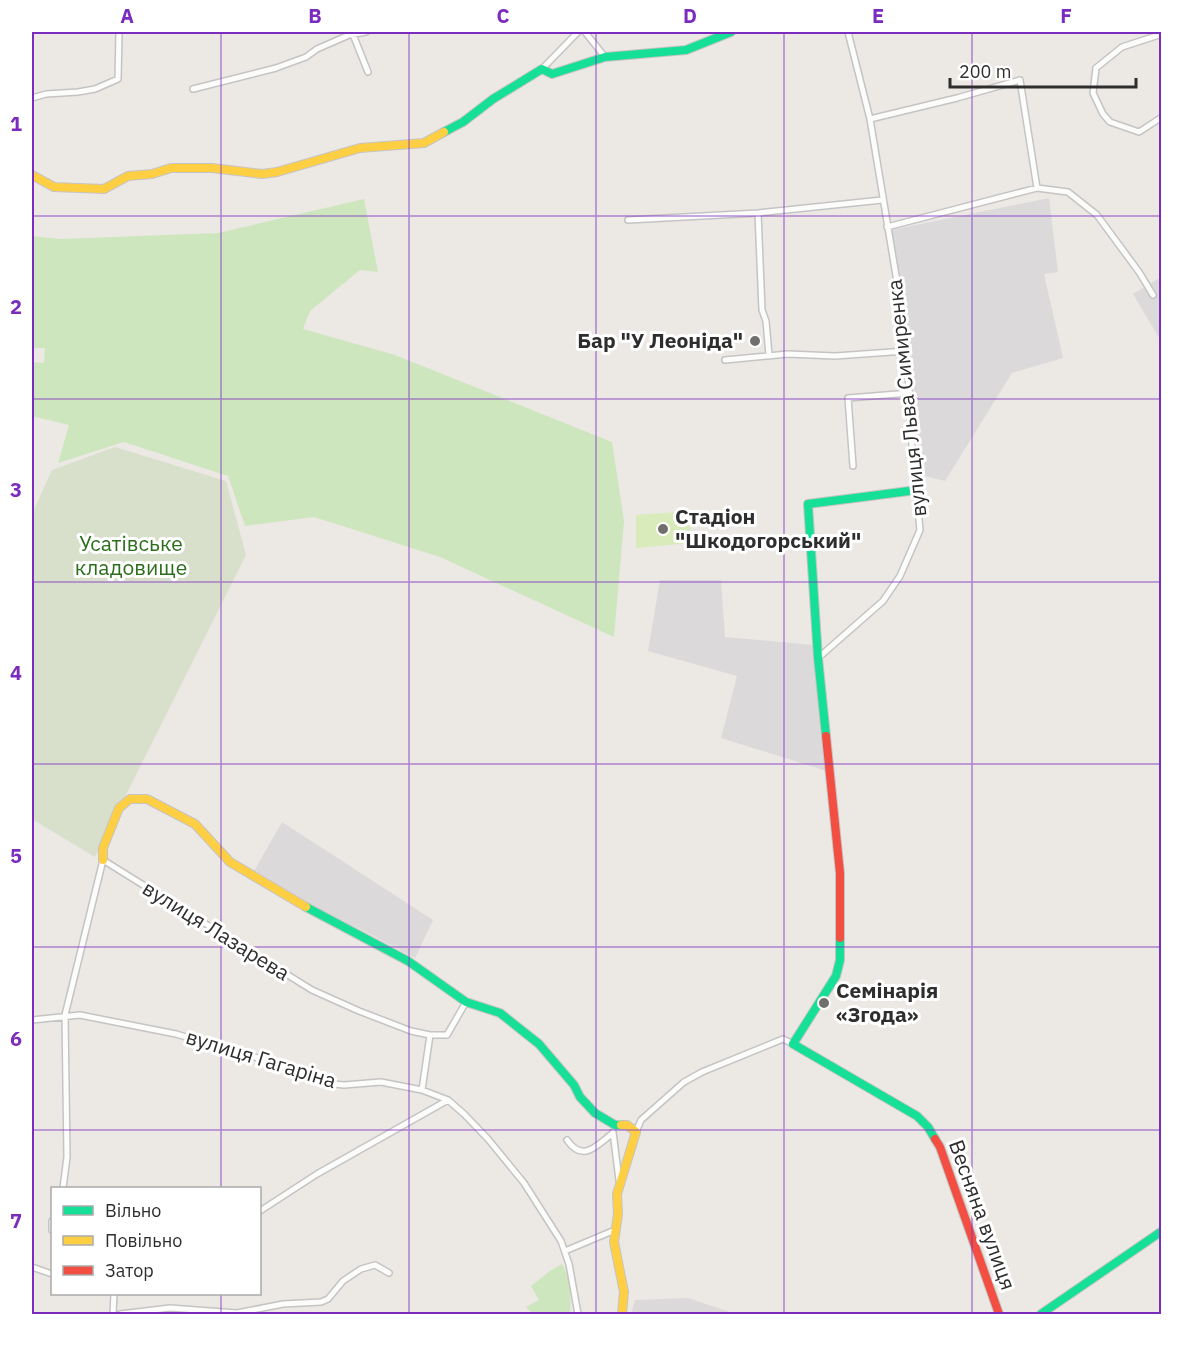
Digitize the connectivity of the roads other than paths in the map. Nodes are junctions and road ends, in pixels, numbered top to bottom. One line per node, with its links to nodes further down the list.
1 (119, 32): 13 (street)
2 (366, 32): 7 (street)
3 (578, 32): 10 (street)
4 (585, 32): 9 (street)
5 (732, 32): 9 (street)
6 (848, 32): 15 (street, вулиця Льва Симиренка)
7 (352, 34): 11 (street); 12 (street)
8 (1161, 34): 14 (street)
9 (605, 57): 10 (street)
10 (542, 69): 16 (street)
11 (369, 72)
12 (194, 89)
13 (32, 98)
14 (1161, 117)
15 (870, 119): 17 (street); 18 (street, вулиця Льва Симиренка)
16 (32, 175)
17 (1037, 188): 21 (street); 22 (street)
18 (882, 200): 19 (street); 21 (street, вулиця Льва Симиренка)
19 (758, 213): 20 (street); 24 (street)
20 (628, 220)
21 (887, 227): 23 (street, вулиця Льва Симиренка)
22 (1153, 295)
23 (906, 351): 24 (street); 26 (street, вулиця Льва Симиренка)
24 (770, 355): 25 (street)
25 (725, 360)
26 (910, 393): 27 (street); 28 (street, вулиця Льва Симиренка)
27 (853, 466)
28 (917, 490): 29 (street, вулиця Льва Симиренка); 29 (street)
29 (818, 658): 35 (street)
30 (103, 860): 31 (street); 32 (street); 34 (street, вулиця Лазарева)
31 (466, 1002): 34 (street); 39 (street)
32 (65, 1015): 33 (street, вулиця Гагаріна); 36 (street, вулиця Гагаріна); 45 (street)
33 (32, 1020)
34 (430, 1035): 36 (street)
35 (793, 1044): 38 (street); 59 (street, Весняна вулиця)
36 (422, 1090): 37 (street, вулиця Гагаріна)
37 (448, 1100): 46 (street); 49 (street, вулиця Гагаріна)
38 (641, 1120): 40 (street); 41 (street)
39 (615, 1125): 40 (street); 42 (street)
40 (627, 1125): 41 (street)
41 (636, 1132): 44 (street)
42 (613, 1133): 43 (street); 44 (street)
43 (567, 1140)
44 (620, 1181): 47 (street)
45 (63, 1187)
46 (261, 1210)
47 (615, 1230): 49 (street); 58 (street)
48 (1161, 1231): 60 (street)
49 (565, 1251): 57 (street, вулиця Гагаріна)
50 (32, 1267): 52 (street)
51 (389, 1273): 54 (street)
52 (51, 1274)
53 (114, 1295): 55 (street)
54 (245, 1313): 56 (street)
55 (113, 1314)
56 (120, 1314)
57 (578, 1314)
58 (622, 1314)
59 (999, 1314)
60 (1041, 1314)

